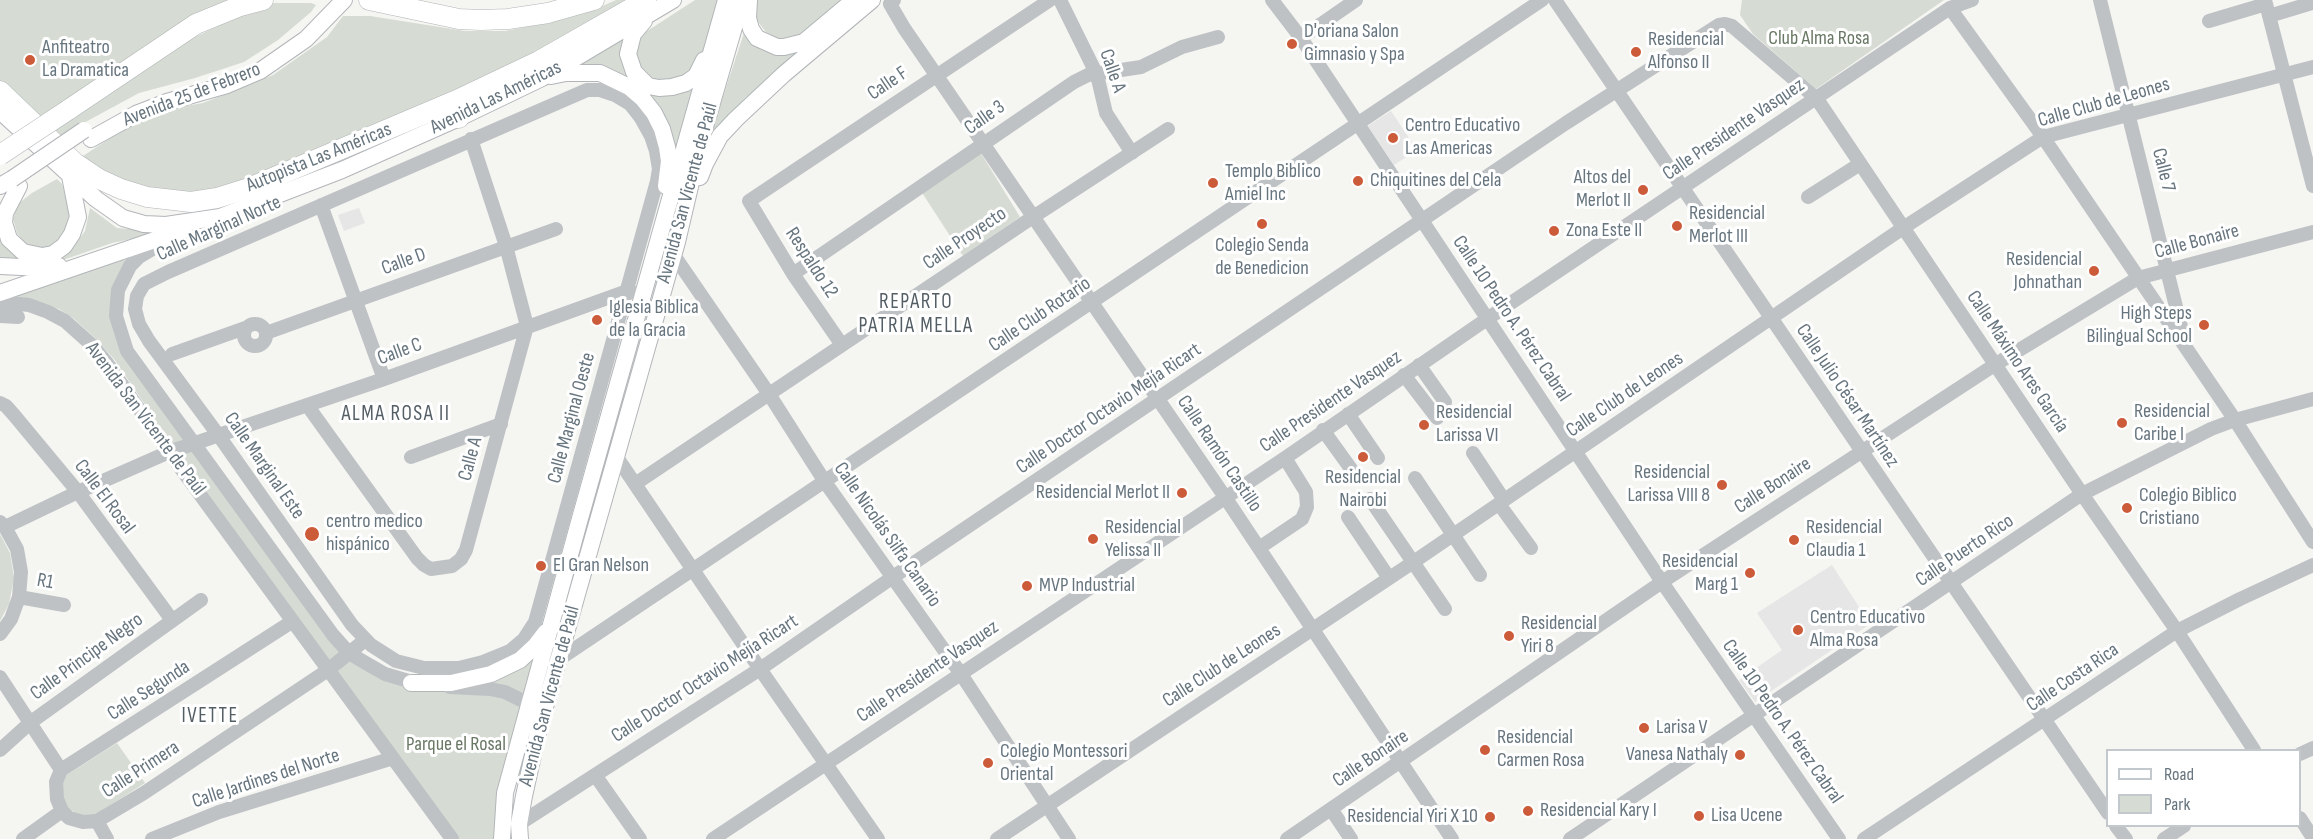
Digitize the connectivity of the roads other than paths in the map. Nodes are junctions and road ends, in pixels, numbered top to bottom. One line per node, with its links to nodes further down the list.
1 (263, 0): 46 (highway, bridge)
2 (369, 0): 3 (highway)
3 (594, 0)
4 (673, 0): 22 (main road, Avenida Las Américas)
5 (726, 0): 22 (main road); 62 (main road, Avenida San Vicente de Paúl)
6 (742, 0): 64 (main road, Avenida San Vicente de Paúl)
7 (749, 0): 8 (main road)
8 (854, 0)
9 (872, 0): 64 (main road)
10 (1050, 0): 30 (street, Calle F)
11 (1060, 0): 31 (street, Calle A)
12 (1272, 0): 27 (street, Calle 10 Pedro A. Pérez Cabral)
13 (1356, 0): 27 (street)
14 (1542, 0): 40 (street, Calle Club Rotario)
15 (1556, 0): 34 (street, Calle Julio César Martínez)
16 (1972, 0): 23 (street, Calle Presidente Vasquez)
17 (2100, 0): 38 (street, Calle 7)
18 (892, 2): 30 (street, Calle Ramón Castillo)
19 (2312, 3): 21 (street)
20 (333, 6): 49 (main road, Avenida 25 de Febrero, bridge)
21 (2267, 7): 24 (street); 32 (street)
22 (648, 8): 28 (highway, Autopista Las Américas); 33 (main road, Avenida Las Américas)
23 (1950, 8): 36 (street, Calle Presidente Vasquez); 42 (street)
24 (2209, 21)
25 (1719, 25): 34 (street, Calle Doctor Octavio Mejía Ricart); 36 (street, Calle Máximo Ares García)
26 (1218, 37): 31 (street, Calle 3)
27 (1300, 38): 40 (street, Calle 10 Pedro A. Pérez Cabral)
28 (574, 42): 35 (highway, Autopista Las Américas); 39 (highway)
29 (2313, 67): 32 (street, Calle Club de Leones)
30 (937, 74): 44 (street, Calle Ramón Castillo); 54 (street, Calle F)
31 (1097, 75): 44 (street, Calle 3); 45 (street, Calle A)
32 (2283, 75): 38 (street, Calle Club de Leones); 50 (street)
33 (542, 78): 39 (main road, Avenida Las Américas); 62 (main road)
34 (1617, 90): 51 (street, Calle Julio César Martínez); 58 (street, Calle Doctor Octavio Mejía Ricart)
35 (0, 91)
36 (1817, 99): 47 (street, Calle Máximo Ares García); 51 (street, Calle Presidente Vasquez)
37 (0, 111): 48 (main road, Avenida Las Américas)
38 (2129, 116): 42 (street, Calle Club de Leones); 67 (street, Calle 7)
39 (459, 118): 56 (main road, Avenida Las Américas)
40 (1357, 124): 58 (street, Calle 10 Pedro A. Pérez Cabral); 75 (street, Calle Club Rotario)
41 (1168, 129): 45 (street, Calle Proyecto)
42 (2043, 137): 59 (street, Calle Club de Leones); 69 (street)
43 (471, 139): 55 (street, Calle Marginal Norte); 63 (street, Calle A); 72 (street, Calle Marginal Norte)
44 (984, 143): 57 (street, Calle Ramón Castillo); 68 (street, Calle 3)
45 (1132, 153): 57 (street, Calle Proyecto)
46 (0, 155)
47 (1860, 164): 52 (street); 59 (street, Calle Máximo Ares García)
48 (69, 175): 49 (main road); 56 (main road, Avenida Las Américas)
49 (10, 183): 53 (main road, Avenida 25 de Febrero)
50 (2313, 186)
51 (1682, 188): 78 (street, Calle Julio César Martínez); 79 (street, Calle Presidente Vasquez)
52 (1808, 197)
53 (0, 198)
54 (749, 202): 68 (street, Respaldo 12)
55 (321, 205): 70 (street, Calle Marginal Norte); 73 (street)
56 (220, 217): 65 (main road); 102 (street, Avenida San Vicente de Paúl)
57 (1034, 217): 75 (street, Calle Ramón Castillo); 83 (street, Calle Proyecto)
58 (1422, 222): 79 (street, Calle 10 Pedro A. Pérez Cabral); 91 (street, Calle Doctor Octavio Mejía Ricart)
59 (1903, 228): 78 (street, Calle Club de Leones); 86 (street, Calle Máximo Ares García)
60 (556, 229): 63 (street, Calle D)
61 (2313, 232): 67 (street, Calle Bonaire)
62 (660, 238): 72 (main road, Avenida San Vicente de Paúl)
63 (506, 246): 73 (street, Calle D); 80 (street, Calle A)
64 (675, 248): 90 (street, Calle Nicolás Silfa Canario); 107 (main road, Avenida San Vicente de Paúl)
65 (88, 263): 66 (main road); 71 (main road)
66 (0, 266)
67 (2168, 269): 69 (street, Calle Bonaire); 84 (street, Calle 7)
68 (793, 273): 83 (street, Respaldo 12)
69 (2138, 278): 84 (street); 86 (street, Calle Bonaire)
70 (144, 285): 101 (street, Calle Marginal Este)
71 (0, 293)
72 (635, 293): 80 (street, Calle C); 121 (main road, Avenida San Vicente de Paúl)
73 (355, 300): 82 (street, Calle D); 89 (street)
74 (0, 302): 104 (street, Avenida San Vicente de Paúl)
75 (1093, 302): 91 (street, Calle Ramón Castillo); 113 (street, Calle Club Rotario)
76 (0, 316): 77 (street)
77 (18, 317)
78 (1772, 318): 103 (street, Calle Club de Leones); 105 (street, Calle Julio César Martínez)
79 (1488, 319): 87 (street, Calle Presidente Vasquez); 103 (street, Calle 10 Pedro A. Pérez Cabral)
80 (527, 326): 89 (street, Calle C); 99 (street, Calle A)
81 (245, 328): 82 (street); 82 (street, Calle D); 85 (street)
82 (266, 333)
83 (842, 345): 90 (street, Calle Proyecto)
84 (2187, 351): 98 (street)
85 (172, 354)
86 (1996, 364): 105 (street, Calle Bonaire); 116 (street, Calle Máximo Ares García)
87 (1419, 365): 88 (street, Calle Presidente Vasquez); 93 (street)
88 (1404, 375): 96 (street, Calle Presidente Vasquez); 97 (street)
89 (384, 379): 95 (street, Calle C)
90 (769, 394): 113 (street, Calle Nicolás Silfa Canario); 114 (street, Calle Proyecto)
91 (1158, 399): 117 (street, Calle Ramón Castillo); 131 (street, Calle Doctor Octavio Mejía Ricart)
92 (2313, 399): 98 (street, Calle Puerto Rico)
93 (1445, 402)
94 (0, 403): 115 (street, Calle El Rosal)
95 (307, 405): 99 (street, Calle A); 101 (street, Calle C)
96 (1348, 414): 100 (street, Calle Presidente Vasquez); 110 (street)
97 (1437, 418)
98 (2235, 420): 116 (street, Calle Puerto Rico); 124 (street)
99 (501, 424): 108 (street)
100 (1323, 430): 109 (street, Calle Presidente Vasquez); 111 (street)
101 (219, 436): 102 (street, Calle C); 145 (street, Calle Marginal Este)
102 (196, 444): 104 (street, Calle C); 146 (street, Avenida San Vicente de Paúl)
103 (1577, 451): 119 (street, Calle Club de Leones); 133 (street, Calle 10 Pedro A. Pérez Cabral)
104 (169, 452): 115 (street, Calle C); 140 (street, Avenida San Vicente de Paúl)
105 (1861, 452): 133 (street, Calle Bonaire); 134 (street, Calle Julio César Martínez)
106 (1473, 453): 119 (street)
107 (616, 456): 114 (street); 147 (main road, Avenida San Vicente de Paúl)
108 (411, 457)
109 (1285, 458): 117 (street, Calle Presidente Vasquez); 125 (street)
110 (1378, 458)
111 (1354, 473)
112 (1415, 478): 123 (street)
113 (825, 482): 129 (street, Calle Club Rotario); 131 (street, Calle Nicolás Silfa Canario)
114 (635, 484): 129 (street)
115 (78, 492): 122 (street, Calle C); 139 (street, Calle El Rosal)
116 (2082, 494): 134 (street, Calle Puerto Rico); 143 (street, Calle Máximo Ares García)
117 (1225, 498): 125 (street, Calle Ramón Castillo); 150 (street, Calle Presidente Vasquez)
118 (1370, 499): 127 (street)
119 (1502, 502): 123 (street, Calle Club de Leones); 126 (street)
120 (1348, 517): 132 (street)
121 (572, 519): 141 (main road, Avenida San Vicente de Paúl); 145 (street, Calle Marginal Este)
122 (3, 524): 135 (street)
123 (1453, 535): 127 (street, Calle Club de Leones); 130 (street)
124 (2313, 542)
125 (1259, 548): 142 (street, Calle Ramón Castillo)
126 (1531, 548)
127 (1412, 563): 132 (street, Calle Club de Leones); 138 (street)
128 (2313, 565): 143 (street, Calle Costa Rica)
129 (694, 570): 147 (street, Calle Club Rotario); 148 (street)
130 (1480, 575)
131 (893, 577): 148 (street, Calle Doctor Octavio Mejía Ricart); 150 (street, Calle Nicolás Silfa Canario)
132 (1389, 578): 142 (street, Calle Club de Leones)
133 (1662, 582): 154 (street, Calle 10 Pedro A. Pérez Cabral); 160 (street, Calle Bonaire)
134 (1951, 584): 154 (street, Calle Puerto Rico); 155 (street, Calle Julio César Martínez)
135 (19, 597): 137 (street, R1); 144 (street)
136 (201, 600): 139 (street, Calle Principe Negro)
137 (64, 605)
138 (1445, 609)
139 (172, 620): 156 (street, Calle Principe Negro)
140 (294, 621): 149 (street, Avenida San Vicente de Paúl); 162 (street, Calle Segunda)
141 (552, 624): 152 (main road); 153 (main road, Avenida San Vicente de Paúl)
142 (1314, 629): 160 (street, Calle Ramón Castillo); 164 (street, Calle Club de Leones)
143 (2177, 631): 155 (street, Calle Costa Rica); 157 (street, Calle Máximo Ares García)
144 (0, 634)
145 (365, 640): 146 (street, Calle Primera)
146 (349, 653): 149 (street, Calle Primera); 152 (street, Avenida San Vicente de Paúl)
147 (558, 660): 171 (main road, Avenida San Vicente de Paúl)
148 (760, 669): 161 (street); 163 (street, Calle Doctor Octavio Mejía Ricart)
149 (328, 670): 159 (street, Avenida San Vicente de Paúl); 169 (street, Calle Primera)
150 (961, 674): 161 (street, Calle Presidente Vasquez); 164 (street, Calle Nicolás Silfa Canario)
151 (0, 677): 156 (street)
152 (411, 683): 153 (street, Avenida San Vicente de Paúl)
153 (529, 704): 179 (main road, Avenida San Vicente de Paúl)
154 (1753, 715): 187 (street, Calle Puerto Rico); 188 (street, Calle 10 Pedro A. Pérez Cabral)
155 (2043, 721): 166 (street, Calle Julio César Martínez); 189 (street, Calle Costa Rica)
156 (31, 722): 158 (street, Calle Principe Negro); 162 (street)
157 (2253, 749)
158 (0, 750)
159 (393, 758): 177 (street, Calle Jardines del Norte); 178 (street, Avenida San Vicente de Paúl)
160 (1401, 762): 165 (street, Calle Bonaire); 186 (street, Calle Ramón Castillo)
161 (827, 763): 181 (street, Calle Presidente Vasquez); 182 (street)
162 (61, 770): 167 (street)
163 (595, 775): 171 (street, Calle Doctor Octavio Mejía Ricart); 180 (street)
164 (1046, 805): 173 (street, Calle Nicolás Silfa Canario); 183 (street, Calle Club de Leones)
165 (1331, 809): 172 (street, Calle Bonaire); 185 (street)
166 (2106, 810)
167 (62, 811): 169 (street, Calle Primera); 175 (street)
168 (2301, 820): 174 (street)
169 (96, 821): 176 (street)
170 (2181, 827): 190 (street)
171 (520, 831)
172 (1303, 835): 184 (street, Calle Bonaire)
173 (1067, 838)
174 (2313, 838)
175 (23, 839)
176 (107, 839)
177 (152, 839)
178 (452, 839)
179 (502, 839)
180 (640, 839)
181 (713, 839)
182 (878, 839)
183 (997, 839)
184 (1287, 839)
185 (1351, 839)
186 (1452, 839)
187 (1570, 839)
188 (1839, 839)
189 (1864, 839)
190 (2164, 839)

